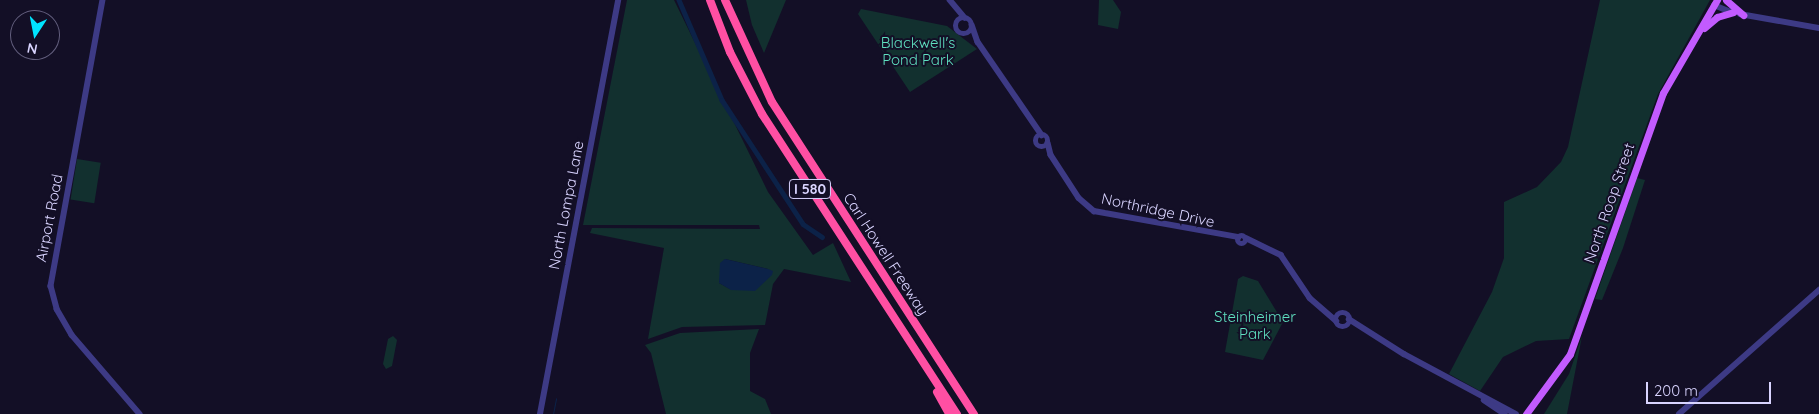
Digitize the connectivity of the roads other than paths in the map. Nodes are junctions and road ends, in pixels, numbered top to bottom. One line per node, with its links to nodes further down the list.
1 (104, 0): 32 (street, Airport Road)
2 (618, 0): 33 (street, North Lompa Lane)
3 (710, 0): 30 (highway, Carl Howell Freeway / I 580)
4 (725, 0): 36 (highway, Carl Howell Freeway / I 580)
5 (1726, 0): 9 (main road)
6 (951, 2): 10 (street); 11 (street)
7 (1716, 2): 8 (street); 15 (main road, North Roop Street)
8 (1734, 12): 9 (street); 15 (main road)
9 (1743, 14): 13 (street)
10 (965, 18): 11 (street); 12 (street)
11 (955, 25): 14 (street)
12 (972, 25): 14 (street); 16 (street)
13 (1819, 28)
14 (963, 34): 16 (street)
15 (1699, 34): 39 (main road, North Roop Street)
16 (980, 45): 17 (street)
17 (1034, 128): 18 (street); 19 (street)
18 (1042, 135): 19 (street); 20 (street)
19 (1036, 139): 21 (street, Northridge Drive)
20 (1048, 142): 21 (street); 22 (street, Northridge Drive)
21 (1041, 147): 22 (street, Northridge Drive)
22 (1051, 155): 24 (street, Northridge Drive)
23 (1819, 290): 40 (street)
24 (1328, 312): 25 (street, Northridge Drive); 27 (street, Northridge Drive)
25 (1340, 314): 26 (street, Northridge Drive); 27 (street)
26 (1349, 319): 28 (street); 29 (street, Northridge Drive)
27 (1336, 321): 28 (street, Northridge Drive)
28 (1345, 326): 29 (street, Northridge Drive)
29 (1360, 329): 31 (street, Northridge Drive)
30 (928, 370): 34 (highway); 35 (highway, Carl Howell Freeway / I 580)
31 (1483, 398): 37 (street, Northridge Drive); 38 (street, Northridge Drive)
32 (140, 414)
33 (540, 414)
34 (949, 414)
35 (957, 414)
36 (975, 414)
37 (1505, 414)
38 (1516, 414)
39 (1526, 414)
40 (1679, 414)

